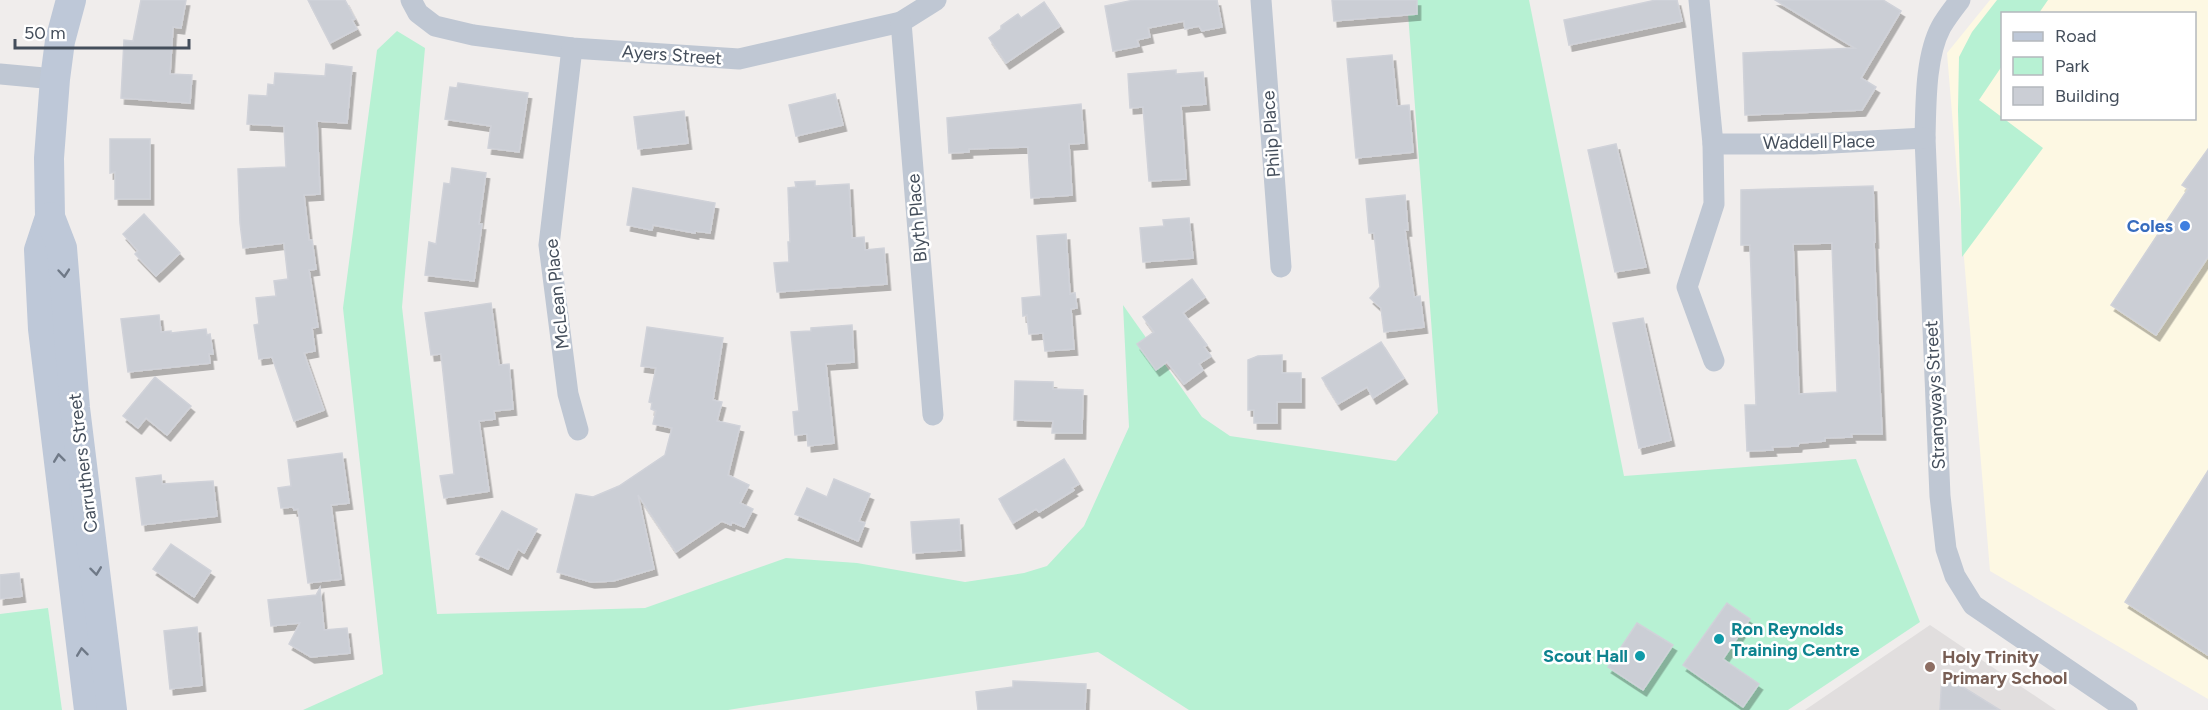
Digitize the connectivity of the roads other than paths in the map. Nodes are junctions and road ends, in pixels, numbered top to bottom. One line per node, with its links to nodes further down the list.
1 (71, 0): 10 (main road, Carruthers Street)
2 (411, 0): 8 (street, Ayers Street)
3 (936, 0): 7 (street, Ayers Street)
4 (1261, 0): 14 (street, Philp Place)
5 (1699, 0): 12 (street)
6 (1959, 0): 11 (street, Strangways Street)
7 (901, 22): 8 (street, Ayers Street); 16 (street, Blyth Place)
8 (572, 48): 17 (street, McLean Place)
9 (0, 74): 10 (street)
10 (55, 79): 13 (main road, Carruthers Street)
11 (1925, 138): 12 (street, Waddell Place); 20 (street, Strangways Street)
12 (1713, 144): 15 (street)
13 (50, 217): 18 (main road, Carruthers Street, one-way to 13); 19 (main road, Carruthers Street, one-way to 19)
14 (1281, 267)
15 (1714, 361)
16 (933, 415)
17 (578, 430)
18 (89, 710)
19 (112, 710)
20 (2127, 710)

